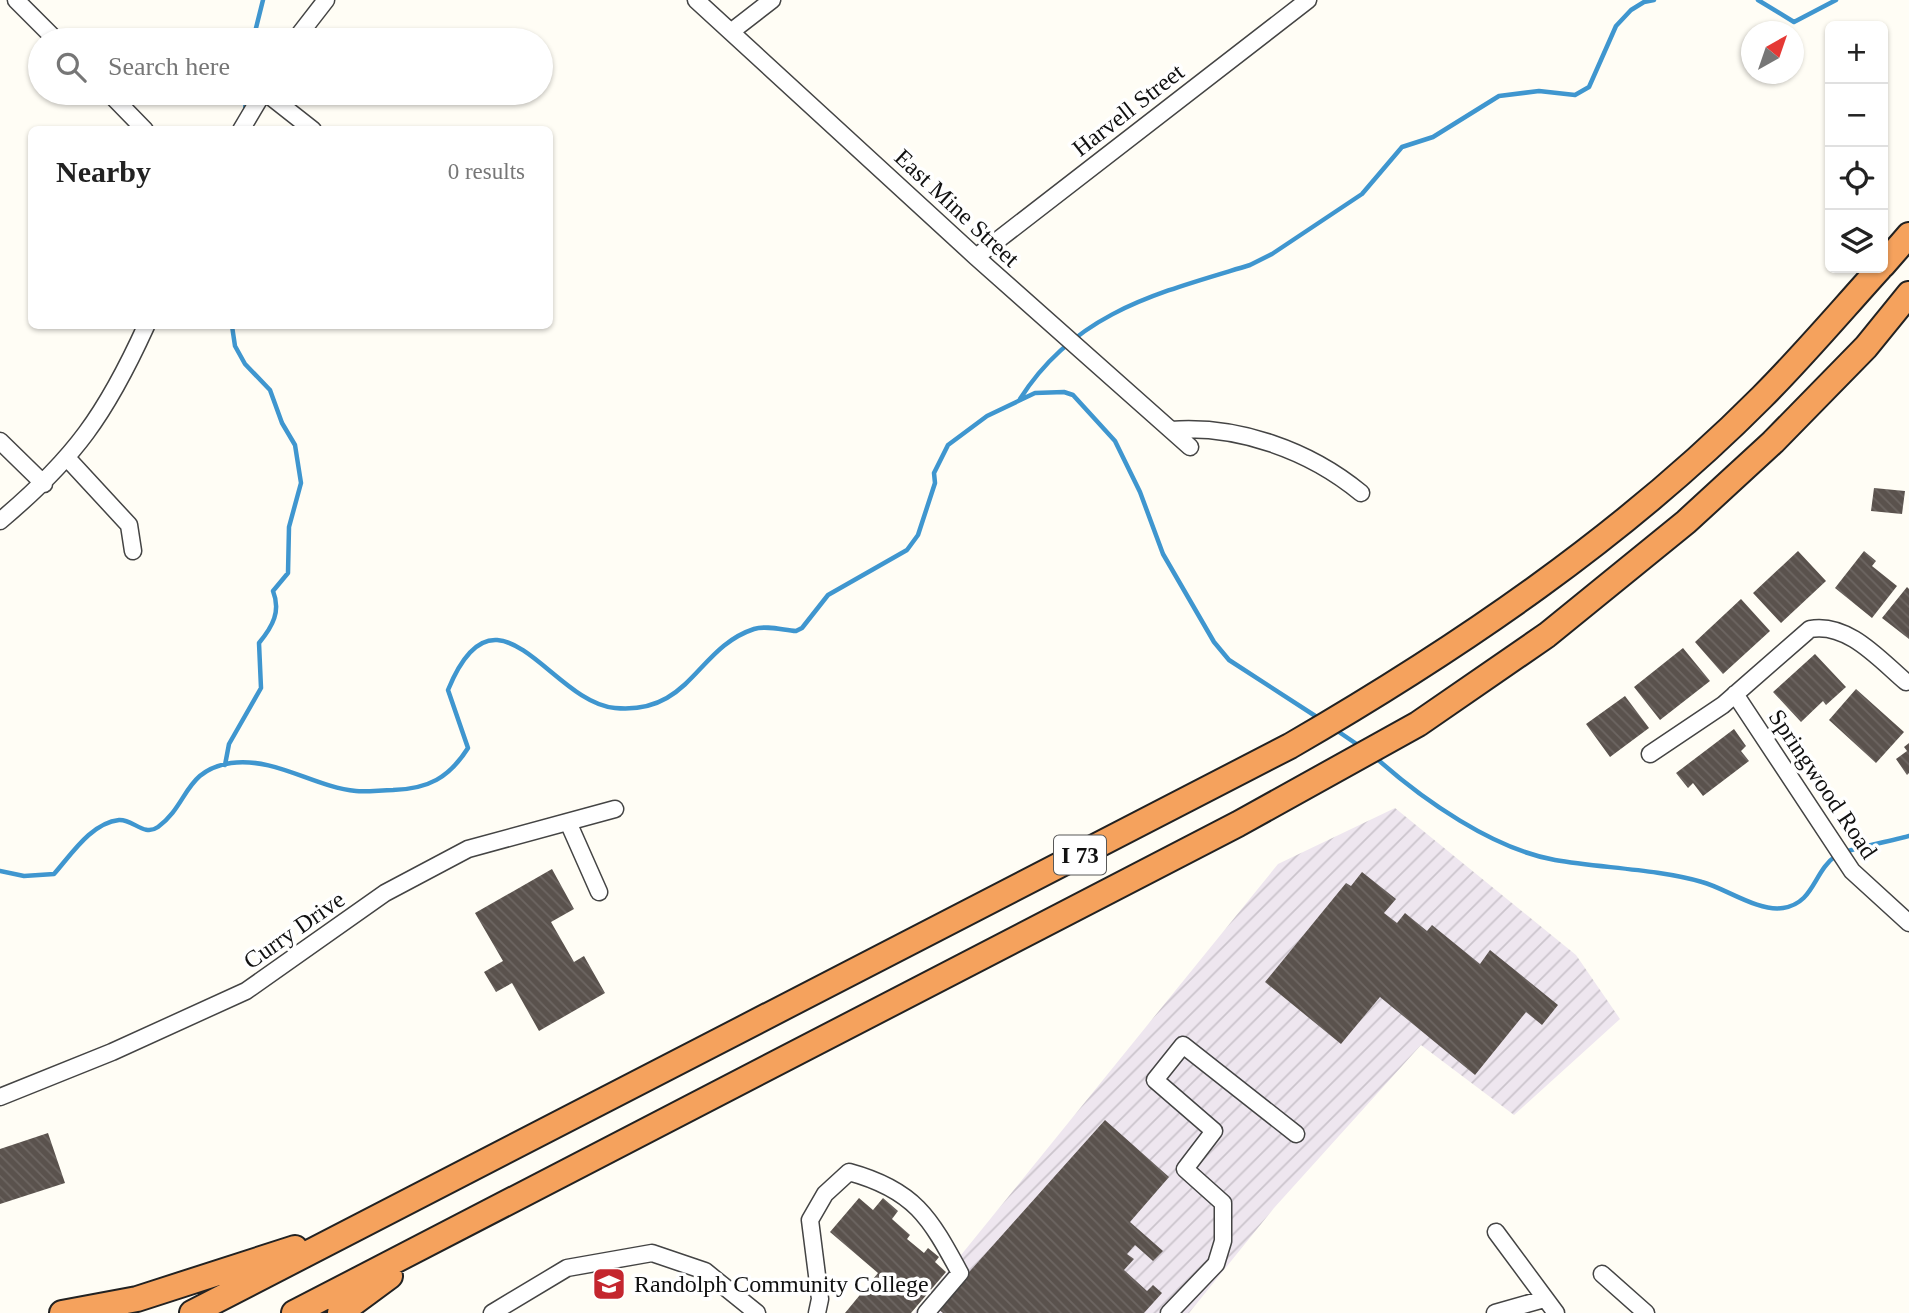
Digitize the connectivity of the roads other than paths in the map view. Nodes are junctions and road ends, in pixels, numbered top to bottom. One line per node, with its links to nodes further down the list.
1 (16, 0): 6 (street)
2 (326, 0): 7 (street)
3 (696, 0): 8 (street, East Mine Street)
4 (772, 0): 8 (street)
5 (1308, 0): 16 (street, Harvell Street)
6 (44, 28)
7 (304, 28)
8 (732, 31): 16 (street, East Mine Street)
9 (120, 105): 12 (street)
10 (257, 105): 13 (street)
11 (281, 105): 14 (street)
12 (141, 126)
13 (244, 126)
14 (308, 126)
15 (1909, 234): 17 (highway, I 73)
16 (976, 257): 21 (street, East Mine Street)
17 (1888, 258)
18 (1875, 273): 38 (highway, I 73)
19 (1909, 294): 40 (highway, I 73)
20 (145, 329): 24 (street)
21 (1171, 430): 23 (street, East Mine Street); 26 (street)
22 (0, 441): 25 (street)
23 (1190, 447)
24 (68, 459): 25 (street); 28 (street)
25 (44, 484): 27 (street)
26 (1361, 493)
27 (0, 521)
28 (133, 551)
29 (1906, 682): 30 (street)
30 (1735, 694): 31 (street); 35 (street, Springwood Road)
31 (1650, 754)
32 (615, 808): 33 (street, Curry Drive)
33 (568, 822): 34 (street); 36 (street, Curry Drive)
34 (599, 892)
35 (1909, 923)
36 (0, 1097)
37 (1296, 1134): 51 (street)
38 (362, 1226): 44 (highway); 45 (highway, I 73)
39 (1496, 1232): 42 (street)
40 (426, 1245): 46 (highway, I 73); 47 (highway)
41 (1602, 1274): 54 (street)
42 (1544, 1299): 52 (street); 53 (street)
43 (494, 1312): 48 (street)
44 (62, 1313)
45 (192, 1313)
46 (294, 1313)
47 (340, 1313)
48 (757, 1313)
49 (817, 1313): 50 (street)
50 (926, 1313)
51 (1169, 1313)
52 (1495, 1313)
53 (1556, 1313)
54 (1646, 1313)

